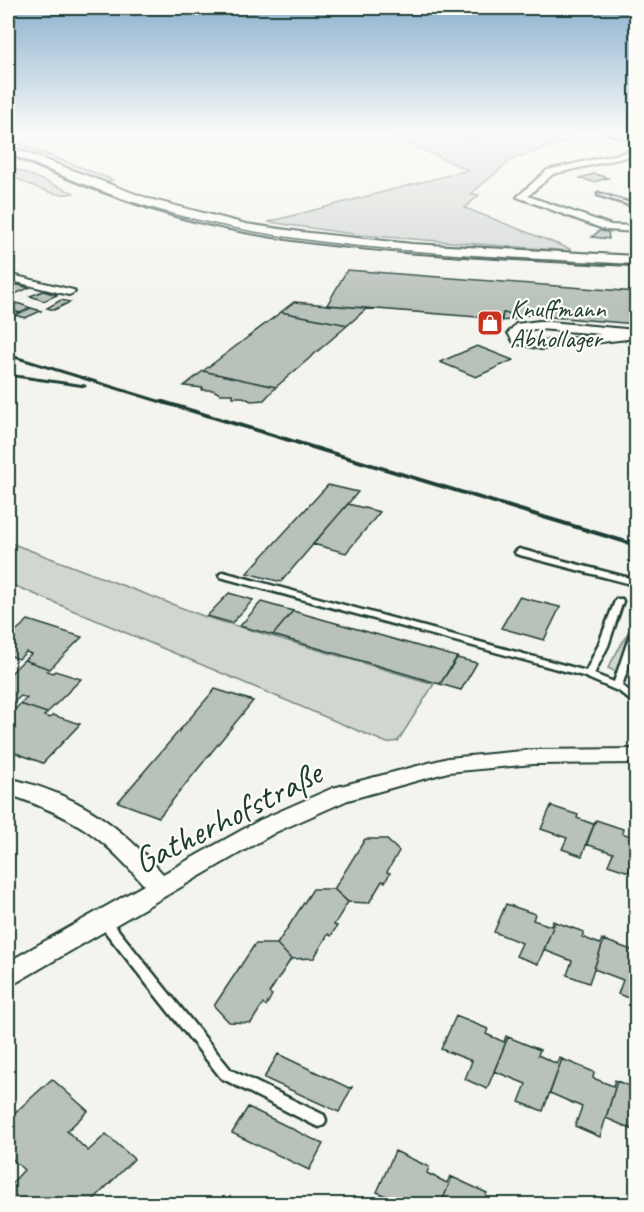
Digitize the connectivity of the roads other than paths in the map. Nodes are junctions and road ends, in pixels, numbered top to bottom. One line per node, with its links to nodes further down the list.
1 (75, 189): 8 (main road)
2 (107, 189): 7 (main road)
3 (531, 189): 6 (street)
4 (600, 194): 5 (lane)
5 (636, 206)
6 (636, 229)
7 (636, 261)
8 (636, 274)
9 (8, 277): 10 (street)
10 (69, 292)
11 (636, 334): 11 (street)
12 (519, 552): 14 (lane)
13 (223, 575): 17 (lane)
14 (636, 585)
15 (619, 601): 17 (lane)
16 (636, 631): 18 (lane)
17 (589, 675): 18 (lane)
18 (616, 687): 19 (lane)
19 (636, 700)
20 (636, 756): 22 (street, Gatherhofstraße)
21 (8, 786): 22 (street)
22 (160, 887): 23 (street, Gatherhofstraße)
23 (103, 920): 24 (street, Gatherhofstraße); 25 (lane)
24 (8, 974)
25 (319, 1120)

